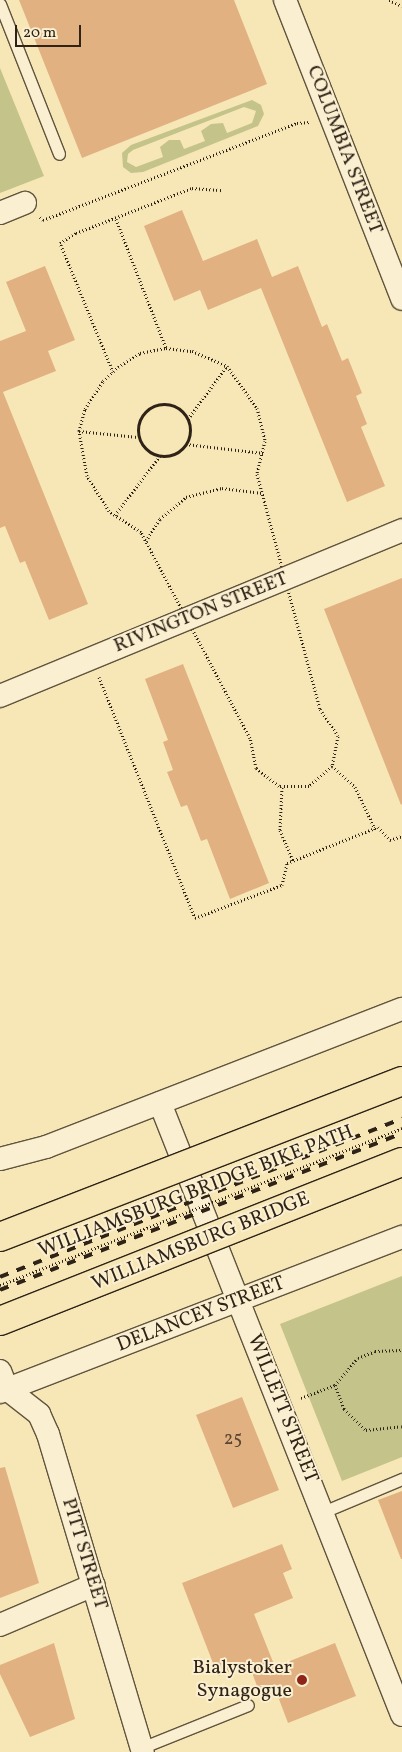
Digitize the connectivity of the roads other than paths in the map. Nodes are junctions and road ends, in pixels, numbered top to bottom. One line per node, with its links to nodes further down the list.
1 (284, 0): 6 (street, COLUMBIA STREET)
2 (0, 4): 3 (lane)
3 (59, 154)
4 (25, 203): 5 (street)
5 (0, 213)
6 (402, 299)
7 (402, 530): 8 (street, RIVINGTON STREET)
8 (0, 696)
9 (401, 1012): 11 (street)
10 (402, 1080): 16 (highway, bridge)
11 (160, 1103): 12 (street); 18 (street, WILLETT STREET)
12 (46, 1147): 13 (street); 15 (street)
13 (0, 1158)
14 (402, 1162): 19 (highway, WILLIAMSBURG BRIDGE, bridge)
15 (0, 1175)
16 (0, 1237)
17 (402, 1237): 18 (street, DELANCEY STREET)
18 (239, 1300): 20 (street, DELANCEY STREET); 22 (street, WILLETT STREET)
19 (0, 1321)
20 (2, 1384): 23 (street, PITT STREET)
21 (402, 1479): 22 (lane)
22 (323, 1512): 26 (street, WILLETT STREET)
23 (94, 1585): 24 (street); 27 (street, PITT STREET)
24 (0, 1625)
25 (248, 1705): 27 (lane)
26 (402, 1715)
27 (142, 1750)

